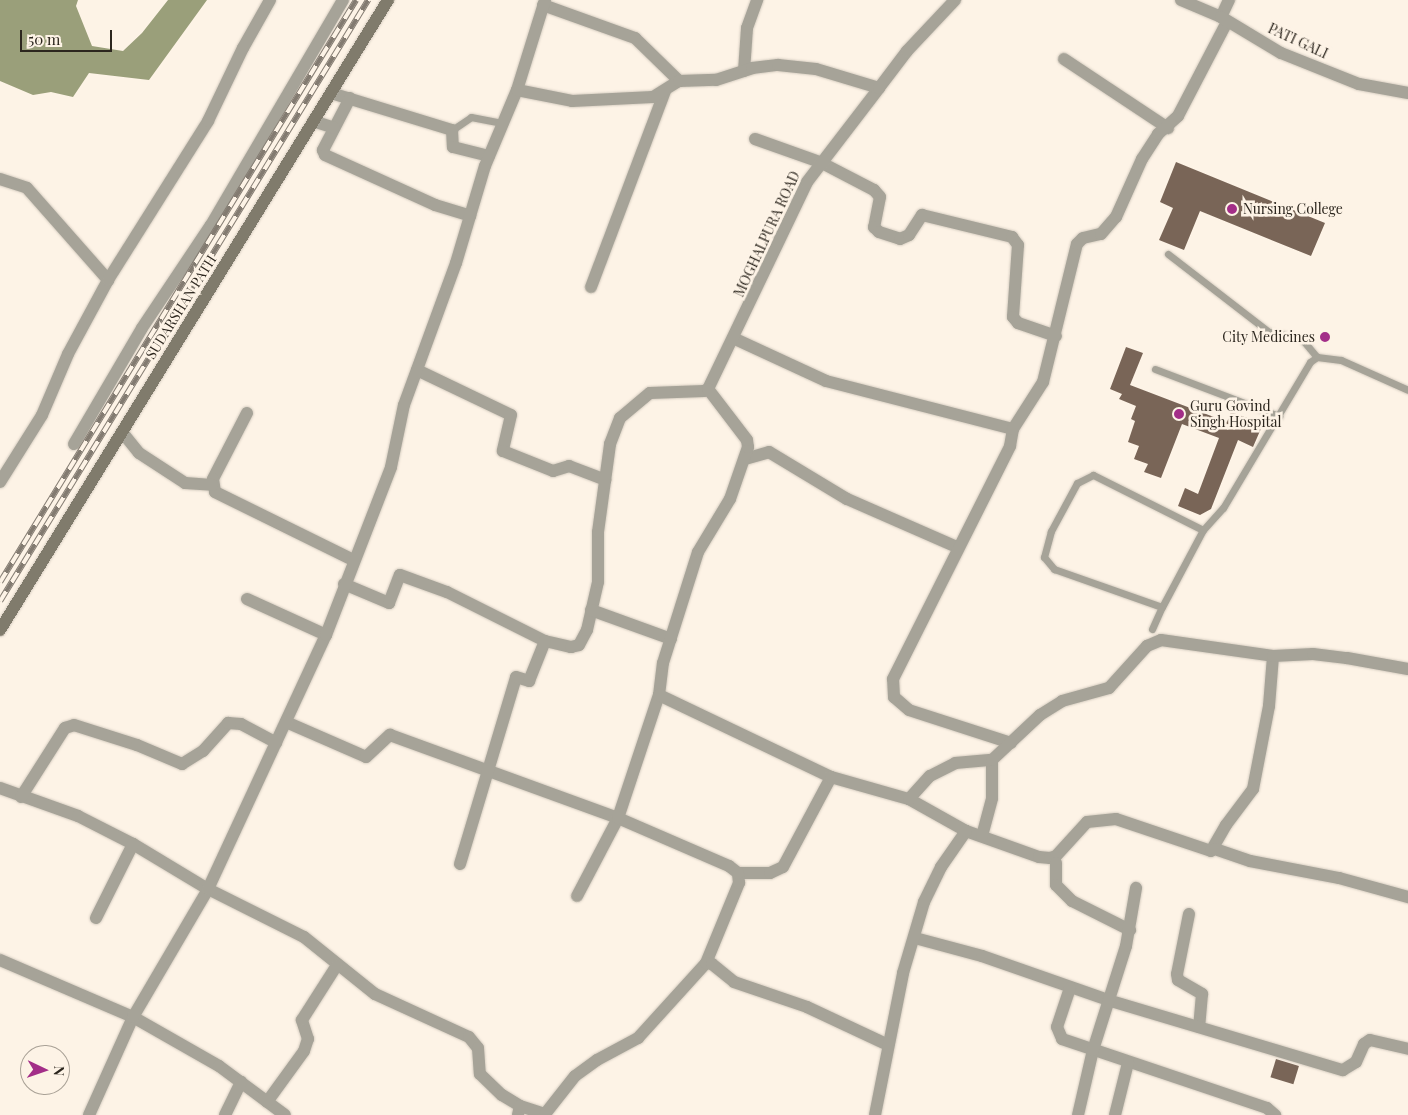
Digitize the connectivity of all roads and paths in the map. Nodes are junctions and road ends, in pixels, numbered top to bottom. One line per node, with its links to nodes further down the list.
1 (270, 0): 30 (street)
2 (343, 0): 43 (street)
3 (388, 0): 16 (main road, SUDARSHAN PATH)
4 (757, 0): 11 (street)
5 (955, 0): 13 (street, MOGHALPURA ROAD)
6 (1181, 0): 9 (street, PATI GALI)
7 (1229, 0): 9 (street)
8 (544, 3): 12 (street); 14 (street)
9 (1224, 20): 17 (street, PATI GALI); 22 (street)
10 (1064, 59): 22 (street)
11 (744, 72): 12 (street); 13 (street)
12 (679, 81): 15 (street)
13 (879, 88): 26 (street, MOGHALPURA ROAD)
14 (517, 90): 15 (street); 20 (street)
15 (665, 91): 31 (street)
16 (331, 93): 18 (street); 19 (main road, SUDARSHAN PATH)
17 (1408, 93)
18 (350, 98): 21 (street); 23 (street)
19 (313, 121): 21 (street); 42 (main road, SUDARSHAN PATH)
20 (503, 123): 23 (lane); 25 (street)
21 (334, 128): 28 (street)
22 (1168, 128): 32 (street)
23 (452, 130): 25 (street)
24 (755, 139): 26 (street)
25 (489, 156): 28 (street)
26 (820, 162): 32 (street); 33 (street, MOGHALPURA ROAD)
27 (0, 178): 30 (street)
28 (470, 216): 36 (street)
29 (1168, 254): 34 (lane)
30 (108, 280): 46 (street)
31 (590, 287)
32 (1056, 336): 41 (street)
33 (734, 338): 37 (street, MOGHALPURA ROAD); 41 (street)
34 (1317, 357): 38 (lane); 40 (lane)
35 (1155, 369): 40 (lane)
36 (416, 370): 45 (street); 50 (street)
37 (711, 383): 44 (street); 45 (street)
38 (1408, 390)
39 (247, 413): 47 (street)
40 (1279, 416): 48 (lane)
41 (1013, 429): 49 (street)
42 (122, 432): 47 (street); 56 (main road, SUDARSHAN PATH)
43 (74, 444)
44 (745, 459): 49 (street); 58 (street)
45 (606, 480): 54 (street)
46 (0, 482)
47 (212, 485): 50 (street)
48 (1203, 530): 53 (lane); 53 (lane)
49 (957, 546): 65 (street)
50 (352, 560): 51 (street)
51 (344, 584): 57 (street); 59 (street)
52 (247, 599): 57 (street)
53 (1162, 607): 55 (lane)
54 (591, 610): 58 (street); 59 (street)
55 (1152, 629)
56 (0, 630)
57 (326, 636): 63 (street)
58 (671, 639): 62 (street)
59 (545, 641): 67 (street)
60 (1273, 656): 61 (street); 65 (street); 76 (street)
61 (1408, 669)
62 (659, 695): 68 (street); 72 (street)
63 (286, 722): 64 (street); 67 (street)
64 (276, 743): 70 (street); 81 (street)
65 (1011, 743): 66 (street)
66 (992, 760): 71 (street); 74 (street)
67 (486, 772): 72 (street); 78 (street)
68 (831, 777): 71 (street); 79 (street)
69 (0, 788): 70 (street)
70 (21, 797): 75 (street)
71 (909, 799): 73 (street)
72 (618, 818): 79 (street); 82 (street)
73 (966, 831): 74 (street); 87 (street)
74 (982, 836): 76 (street)
75 (133, 844): 81 (street); 85 (street)
76 (1215, 849): 83 (street)
77 (1056, 862): 86 (street)
78 (460, 864)
79 (738, 874): 89 (street)
80 (1136, 888): 86 (street)
81 (208, 889): 90 (street); 93 (street)
82 (577, 896)
83 (1408, 897)
84 (1189, 914): 94 (street)
85 (96, 918)
86 (1130, 930): 92 (street)
87 (915, 938): 91 (street); 95 (street)
88 (0, 960): 93 (street)
89 (706, 963): 95 (street); 101 (street)
90 (337, 964): 100 (street); 101 (street)
91 (1070, 988): 92 (street); 97 (street)
92 (1111, 1001): 94 (street); 97 (street)
93 (133, 1017): 99 (street); 102 (street)
94 (1199, 1027): 96 (street)
95 (888, 1045): 105 (street)
96 (1408, 1049)
97 (1093, 1050): 98 (street); 106 (street)
98 (1128, 1063): 107 (street); 108 (street)
99 (241, 1082): 100 (street); 103 (street)
100 (268, 1102): 104 (street)
101 (519, 1110)
102 (89, 1115)
103 (225, 1115)
104 (285, 1115)
105 (875, 1115)
106 (1078, 1115)
107 (1115, 1115)
108 (1275, 1115)

